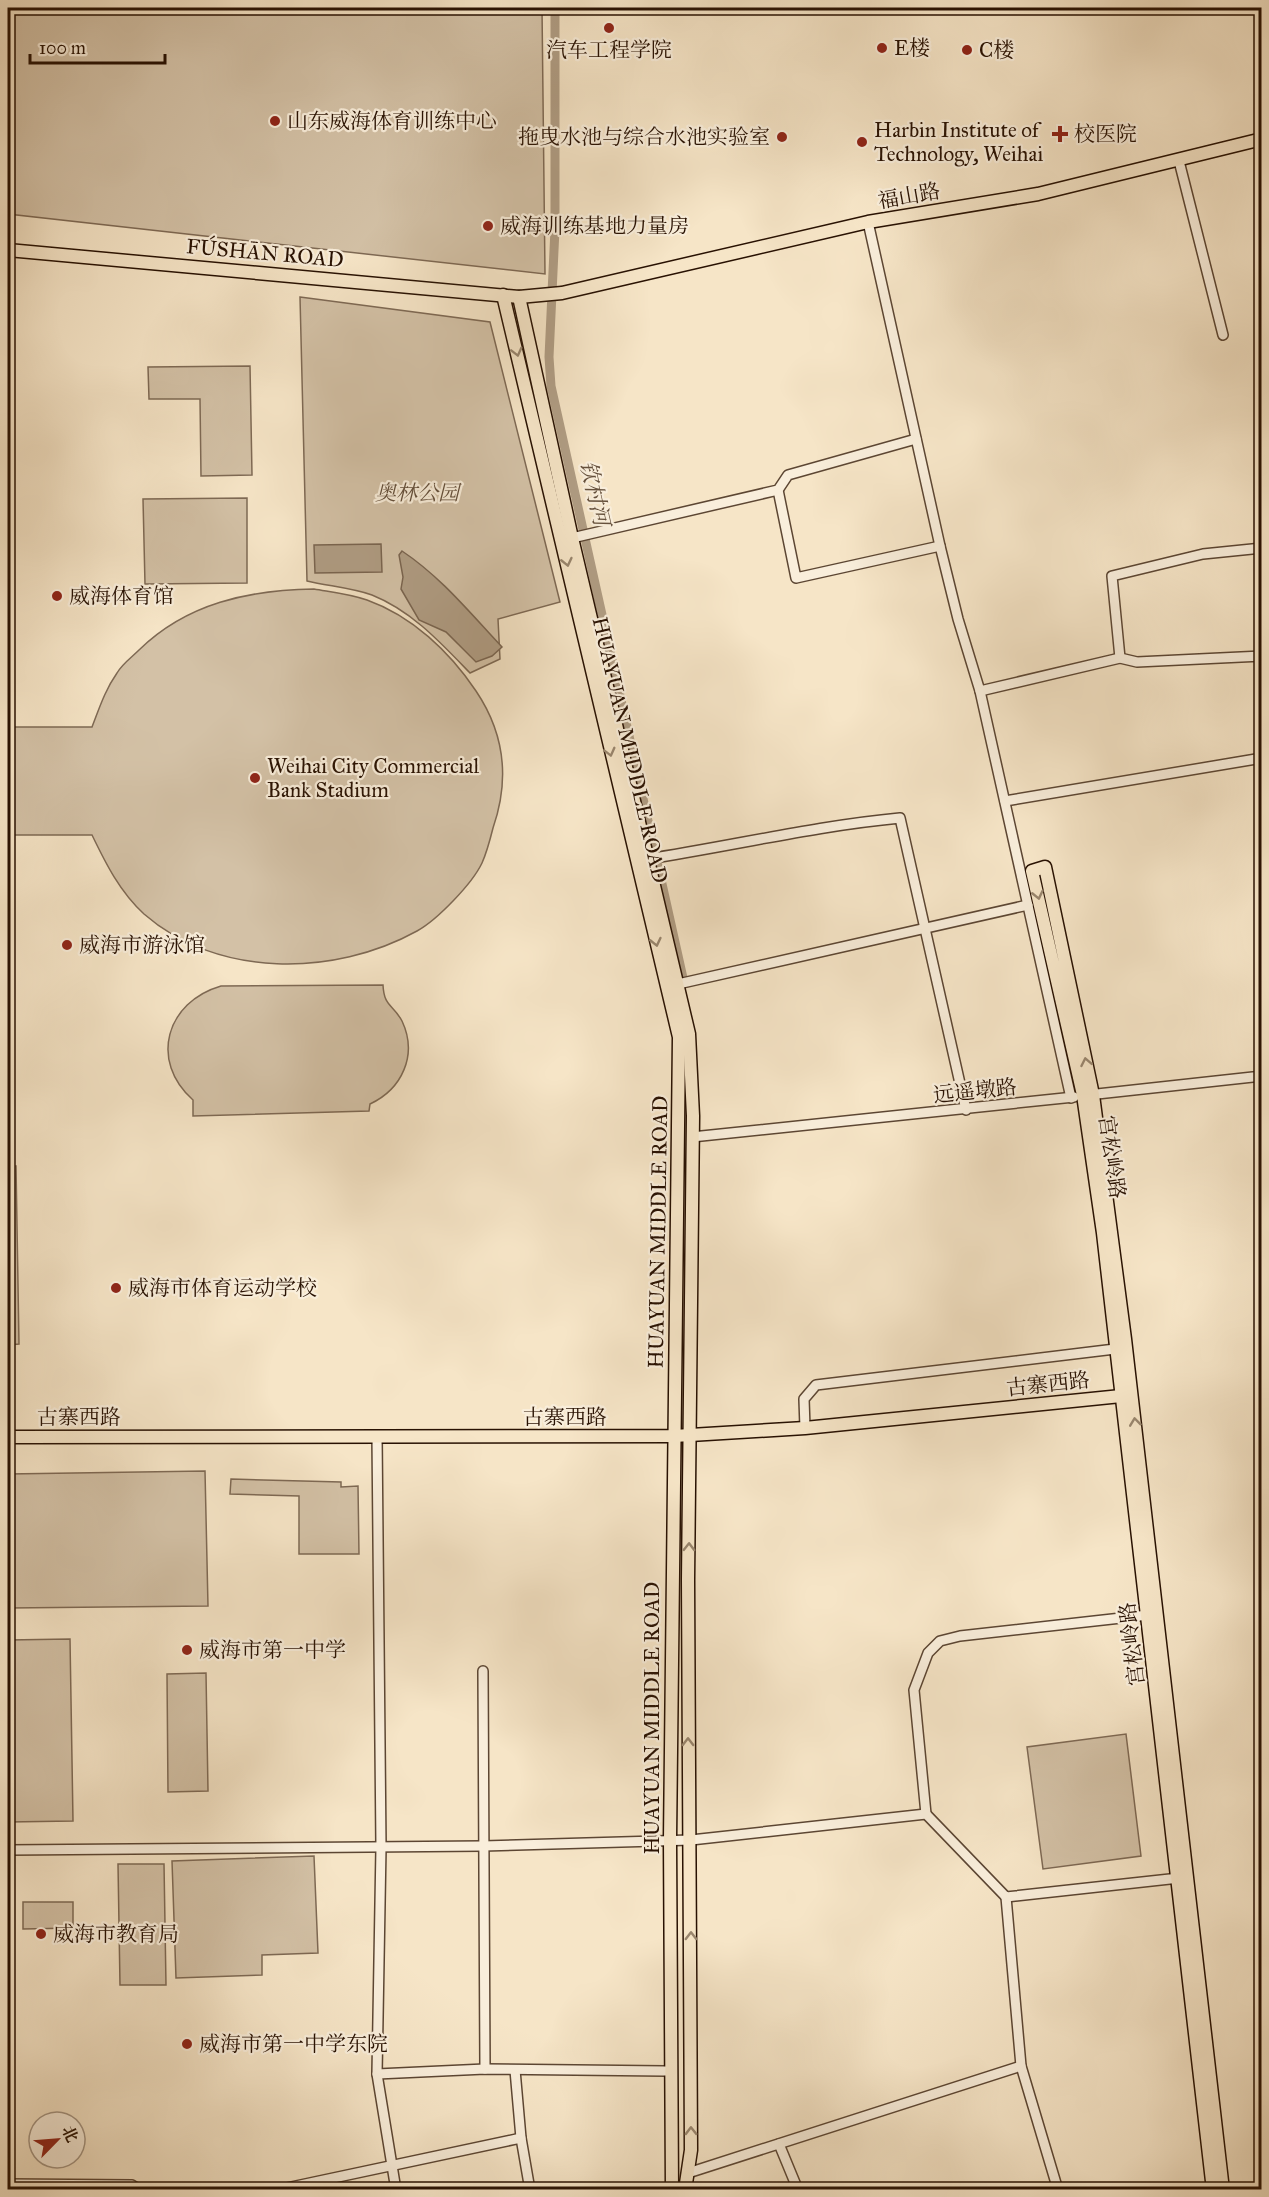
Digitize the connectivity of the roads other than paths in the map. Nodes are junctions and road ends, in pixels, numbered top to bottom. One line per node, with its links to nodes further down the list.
1 (1262, 140): 2 (main road, 福山路)
2 (1179, 161): 3 (main road, 福山路); 8 (street)
3 (868, 222): 5 (main road, 福山路); 9 (street)
4 (8, 250): 6 (main road, FÚSHĀN ROAD)
5 (545, 294): 7 (main road, FÚSHĀN ROAD)
6 (503, 295): 7 (main road, FÚSHĀN ROAD); 32 (main road, HUAYUAN MIDDLE ROAD, one-way to 32)
7 (519, 297): 11 (main road, HUAYUAN MIDDLE ROAD)
8 (1222, 335)
9 (916, 439): 10 (street); 12 (street)
10 (778, 490): 11 (street); 12 (street)
11 (575, 537): 19 (main road, HUAYUAN MIDDLE ROAD)
12 (940, 546): 16 (street)
13 (1262, 548): 15 (street)
14 (1262, 656): 15 (street)
15 (1120, 658): 16 (street)
16 (980, 691): 18 (street)
17 (1262, 758): 18 (street)
18 (1005, 801): 20 (street)
19 (649, 859): 21 (street); 22 (main road, HUAYUAN MIDDLE ROAD)
20 (1028, 905): 21 (street); 24 (street)
21 (924, 930): 22 (street); 25 (street)
22 (678, 984): 26 (main road, HUAYUAN MIDDLE ROAD)
23 (1262, 1077): 24 (street, 远遥墩路)
24 (1082, 1096): 24 (main road, one-way to 24); 25 (street, 远遥墩路); 27 (main road, 宫松岭路); 63 (main road, one-way to 24)
25 (966, 1110): 26 (street, 远遥墩路)
26 (692, 1137): 30 (main road, HUAYUAN MIDDLE ROAD)
27 (1115, 1349): 28 (main road, 宫松岭路); 29 (street)
28 (1121, 1396): 29 (main road, 古寨西路); 34 (main road, 宫松岭路)
29 (805, 1428): 30 (main road, 古寨西路)
30 (690, 1434): 32 (main road, 古寨西路); 38 (main road, HUAYUAN MIDDLE ROAD, one-way to 30)
31 (377, 1436): 32 (main road, 古寨西路); 33 (main road, 古寨西路); 40 (street)
32 (674, 1436): 37 (main road, HUAYUAN MIDDLE ROAD)
33 (8, 1437)
34 (1148, 1615): 36 (street); 42 (main road, 宫松岭路)
35 (483, 1671): 39 (street)
36 (926, 1814): 38 (street); 43 (street)
37 (670, 1840): 38 (street); 39 (street); 58 (main road, HUAYUAN MIDDLE ROAD)
38 (691, 1840): 52 (main road, HUAYUAN MIDDLE ROAD, one-way to 38)
39 (483, 1846): 40 (street); 45 (street)
40 (381, 1847): 41 (street); 48 (street)
41 (8, 1850)
42 (1179, 1878): 43 (street); 62 (main road, 宫松岭路)
43 (1006, 1897): 44 (street)
44 (1021, 2066): 50 (street); 61 (street)
45 (485, 2069): 46 (street); 48 (street)
46 (515, 2070): 47 (street); 49 (street)
47 (664, 2072)
48 (377, 2074): 51 (street)
49 (521, 2138): 51 (street); 57 (street)
50 (778, 2144): 52 (street); 60 (street)
51 (392, 2164): 55 (street); 56 (street)
52 (688, 2172): 59 (main road, HUAYUAN MIDDLE ROAD)
53 (8, 2184): 54 (street)
54 (135, 2188)
55 (277, 2190)
56 (396, 2190)
57 (530, 2190)
58 (672, 2190)
59 (685, 2190)
60 (798, 2190)
61 (1058, 2190)
62 (1213, 2190)
63 (1223, 2190)

